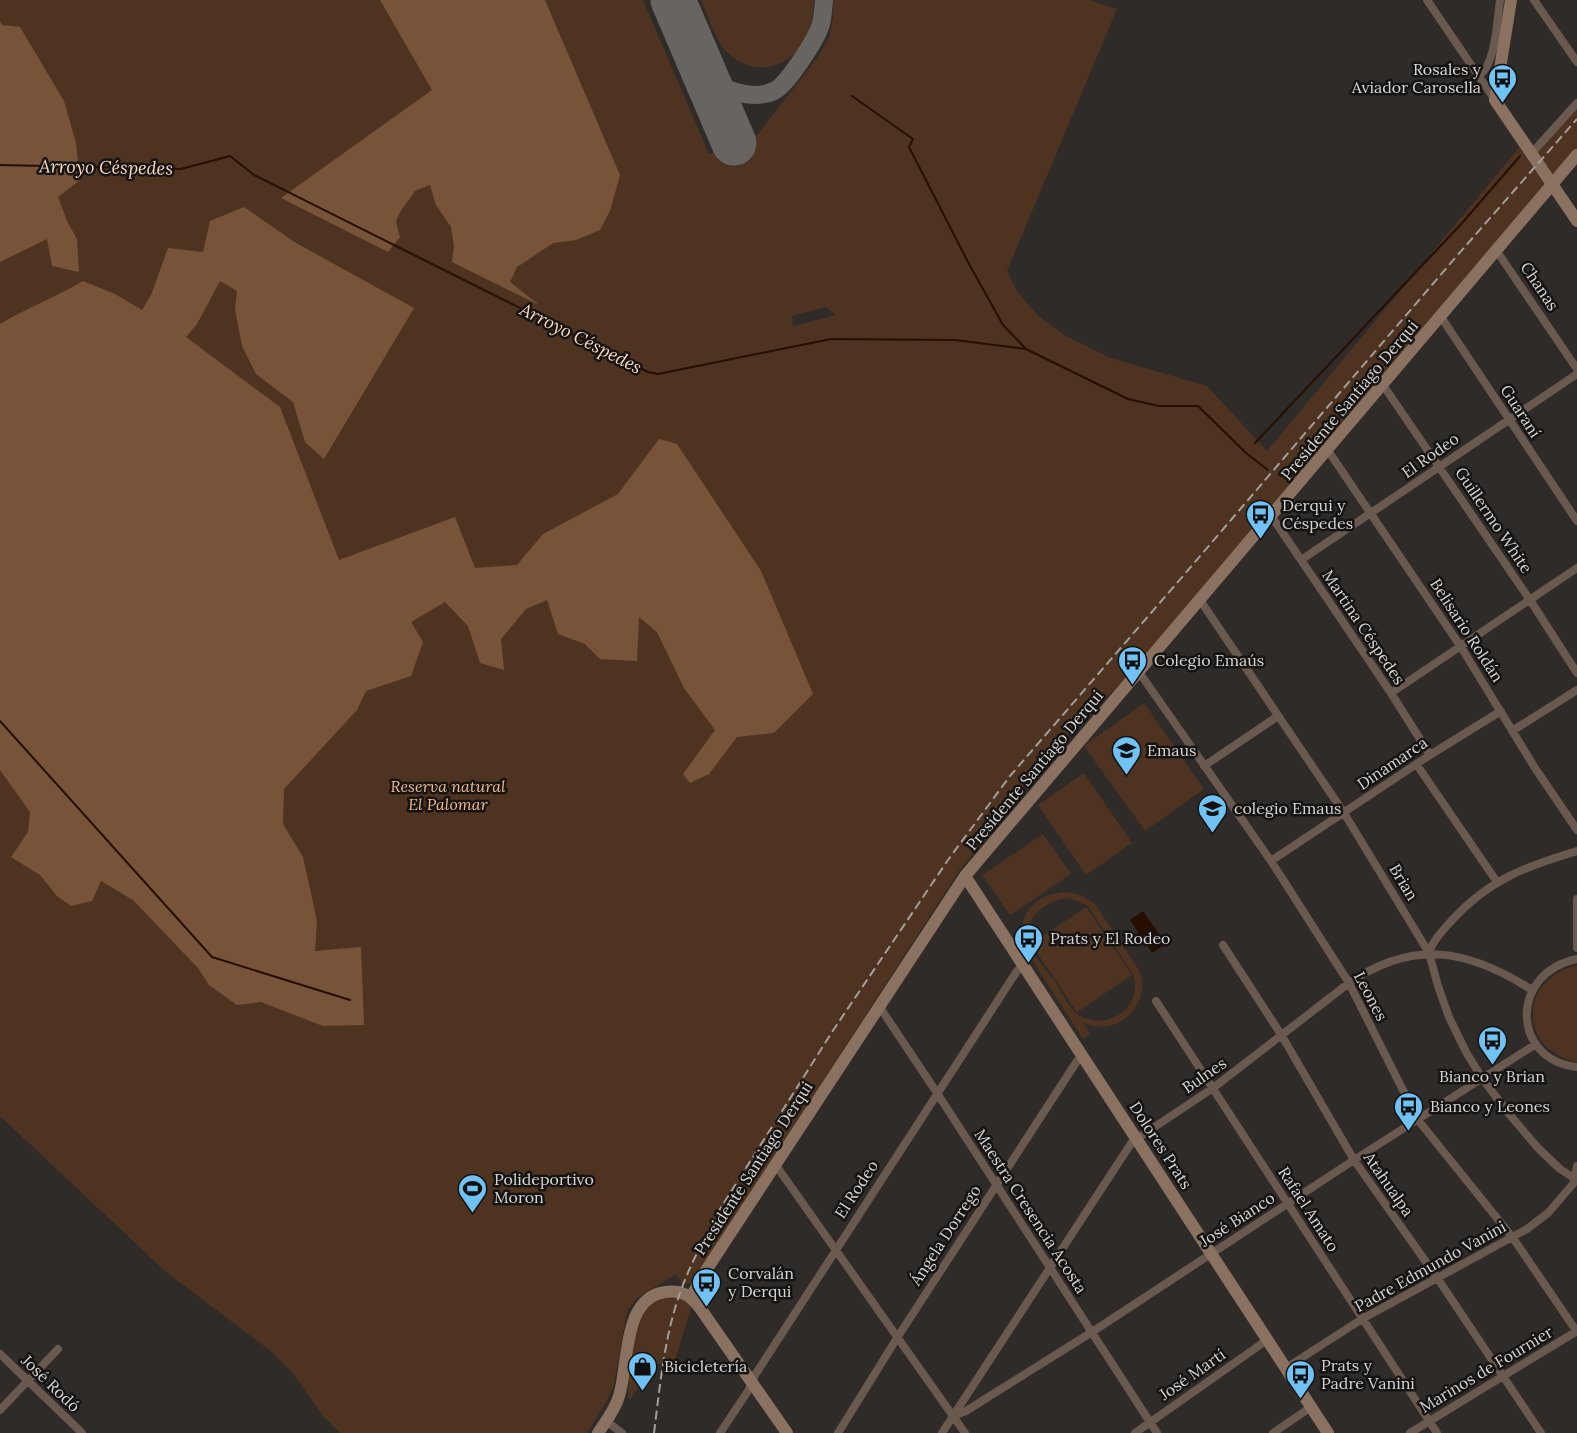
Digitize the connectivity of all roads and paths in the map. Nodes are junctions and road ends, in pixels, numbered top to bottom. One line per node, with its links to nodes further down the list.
1 (1427, 0): 6 (street)
2 (1500, 0): 6 (street)
3 (1511, 0): 7 (street)
4 (1534, 0): 5 (street)
5 (1577, 62)
6 (1478, 76): 7 (street)
7 (1495, 100): 9 (street)
8 (1577, 103): 9 (street)
9 (1531, 154): 11 (street)
10 (1577, 155): 11 (street, Presidente Santiago Derqui)
11 (1552, 184): 12 (street); 13 (street, Presidente Santiago Derqui)
12 (1577, 221)
13 (1496, 250): 14 (street, Presidente Santiago Derqui); 15 (street, Chanas)
14 (1441, 317): 17 (street, Presidente Santiago Derqui); 18 (street, Guaraní)
15 (1577, 369)
16 (1577, 374): 18 (street, El Rodeo)
17 (1383, 385): 19 (street, Presidente Santiago Derqui); 20 (street, Guillermo White)
18 (1508, 419): 20 (street, El Rodeo); 23 (street, Guaraní)
19 (1328, 449): 21 (street, Belisario Roldán); 22 (street, Presidente Santiago Derqui)
20 (1440, 467): 21 (street, El Rodeo); 27 (street, Guillermo White)
21 (1371, 513): 24 (street, El Rodeo); 28 (street, Belisario Roldán)
22 (1272, 517): 24 (street, Martina Céspedes); 26 (street, Presidente Santiago Derqui)
23 (1577, 521)
24 (1301, 560): 32 (street, Martina Céspedes)
25 (1577, 568): 27 (street)
26 (1200, 600): 29 (street, Presidente Santiago Derqui); 34 (street, Brian)
27 (1530, 600): 28 (street); 30 (street, Guillermo White)
28 (1461, 647): 32 (street); 33 (street, Belisario Roldán)
29 (1138, 672): 38 (street, Leones); 43 (street, Presidente Santiago Derqui)
30 (1577, 673)
31 (1577, 690): 35 (street)
32 (1391, 693): 36 (street, Martina Céspedes)
33 (1501, 711): 35 (street, Belisario Roldán); 36 (street, Dinamarca)
34 (1278, 716): 38 (street); 39 (street, Brian)
35 (1512, 731): 40 (street, Belisario Roldán)
36 (1430, 755): 37 (street, Dinamarca)
37 (1417, 765): 39 (street, Dinamarca); 44 (street)
38 (1204, 766): 42 (street, Leones)
39 (1344, 813): 42 (street, Dinamarca); 48 (street, Brian)
40 (1577, 830)
41 (1577, 851): 44 (street)
42 (1271, 861): 51 (street, Leones)
43 (965, 876): 50 (street, Dolores Prats); 54 (street, Presidente Santiago Derqui)
44 (1497, 882): 48 (street)
45 (1577, 900): 47 (street)
46 (1223, 945): 55 (street, Atahualpa)
47 (1577, 948)
48 (1430, 953): 51 (street, Bulnes); 52 (street); 59 (street, Brian)
49 (1577, 959): 52 (street)
50 (1023, 965): 57 (street, Dolores Prats); 61 (street, El Rodeo)
51 (1349, 982): 55 (street, Bulnes); 62 (street, Leones)
52 (1532, 990): 56 (street)
53 (1156, 1001): 60 (street, Rafael Amato)
54 (879, 1006): 61 (street, Maestra Cresencia Acosta); 65 (street, Presidente Santiago Derqui)
55 (1282, 1036): 60 (street, Bulnes); 64 (street, Atahualpa)
56 (1536, 1044): 58 (street); 59 (street, José Bianco)
57 (1083, 1056): 63 (street, Dolores Prats); 68 (street, Ángela Dorrego)
58 (1577, 1067)
59 (1482, 1078): 62 (street, José Bianco); 67 (street, Brian)
60 (1213, 1088): 63 (street, Bulnes); 69 (street, Rafael Amato)
61 (937, 1093): 68 (street, Maestra Cresencia Acosta); 71 (street, El Rodeo)
62 (1418, 1120): 64 (street, José Bianco); 70 (street, Leones)
63 (1136, 1139): 72 (street, Dolores Prats); 73 (street, Bulnes)
64 (1353, 1160): 69 (street, José Bianco); 74 (street, Atahualpa)
65 (775, 1164): 71 (street); 75 (street, Presidente Santiago Derqui)
66 (1577, 1166): 67 (street)
67 (1575, 1181): 70 (street, Padre Edmundo Vanini)
68 (996, 1184): 73 (street, Maestra Cresencia Acosta); 79 (street, Ángela Dorrego)
69 (1288, 1204): 72 (street, José Bianco); 76 (street, Rafael Amato)
70 (1513, 1238): 74 (street, Padre Edmundo Vanini); 78 (street, Leones)
71 (835, 1249): 79 (street); 86 (street, El Rodeo)
72 (1211, 1253): 77 (street, José Bianco); 80 (street, Dolores Prats)
73 (1049, 1266): 77 (street, Maestra Cresencia Acosta); 89 (street, Bulnes)
74 (1438, 1279): 76 (street, Padre Edmundo Vanini); 84 (street, Atahualpa)
75 (691, 1297): 86 (street); 90 (street)
76 (1362, 1319): 83 (street, Padre Edmundo Vanini); 91 (street, Rafael Amato)
77 (1092, 1332): 89 (street, José Bianco); 92 (street, Maestra Cresencia Acosta)
78 (1577, 1332): 84 (street, Marinos de Fournier)
79 (897, 1338): 89 (street); 98 (street, Ángela Dorrego)
80 (1267, 1340): 83 (street, Dolores Prats); 92 (street, José Martí)
81 (58, 1349): 85 (street)
82 (0, 1354): 85 (street, José Rodó)
83 (1286, 1368): 87 (street, Dolores Prats)
84 (1503, 1376): 91 (street, Marinos de Fournier); 107 (street, Atahualpa)
85 (28, 1381): 88 (street); 93 (street, José Rodó)
86 (752, 1383): 96 (street, El Rodeo); 97 (street)
87 (1311, 1407): 103 (street); 104 (street, Dolores Prats)
88 (0, 1410)
89 (953, 1416): 99 (street, Bulnes); 100 (street)
90 (606, 1421): 94 (street); 95 (street)
91 (1429, 1421): 105 (street, Marinos de Fournier); 106 (street, Rafael Amato)
92 (1150, 1423): 101 (street, José Martí); 102 (street, Maestra Cresencia Acosta)
93 (82, 1433)
94 (598, 1433)
95 (622, 1433)
96 (720, 1433)
97 (787, 1433)
98 (838, 1433)
99 (942, 1433)
100 (965, 1433)
101 (1135, 1433)
102 (1156, 1433)
103 (1273, 1433)
104 (1328, 1433)
105 (1410, 1433)
106 (1437, 1433)
107 (1541, 1433)

